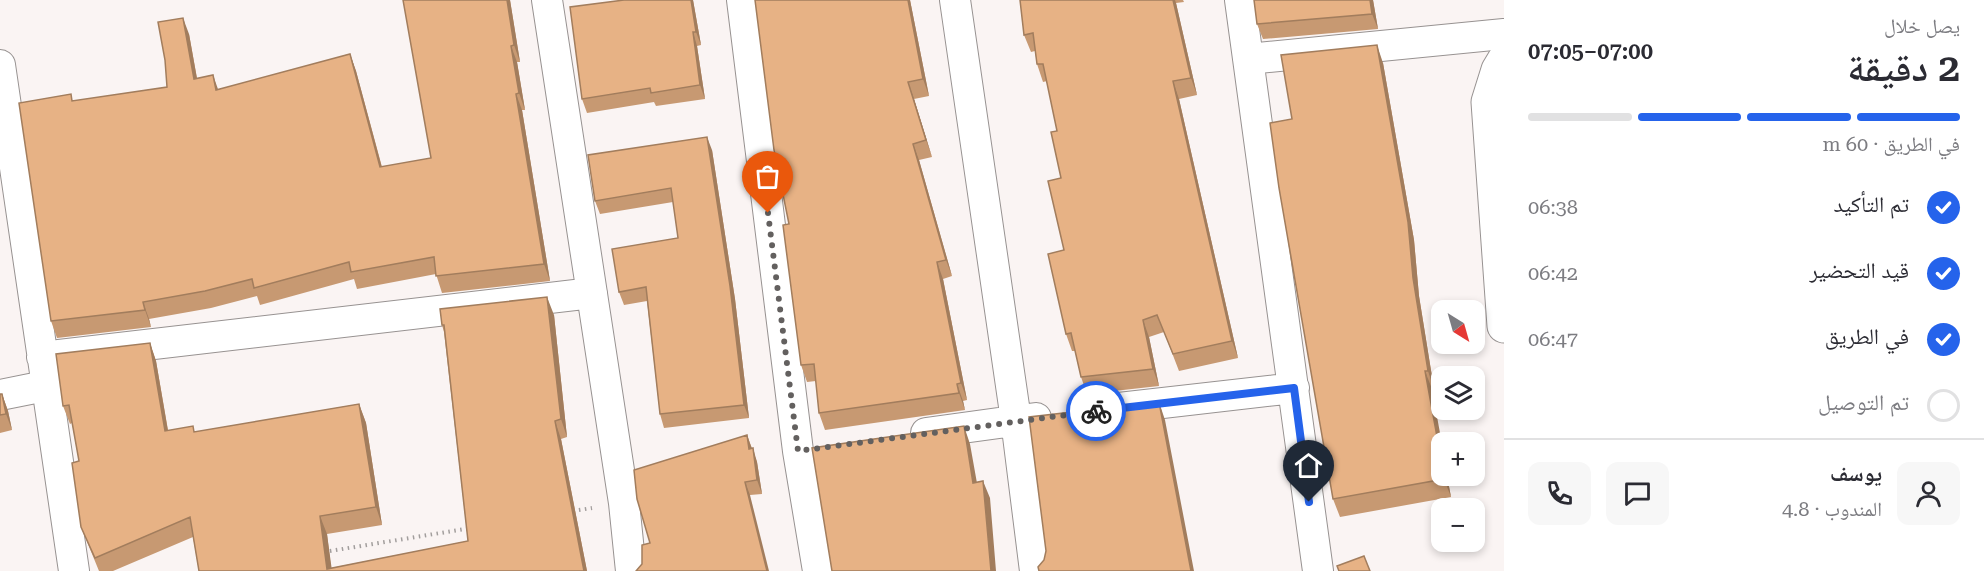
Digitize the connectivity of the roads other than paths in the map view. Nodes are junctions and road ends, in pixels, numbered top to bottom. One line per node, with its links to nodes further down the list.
1 (547, 0): 9 (street)
2 (742, 0): 21 (street)
3 (955, 0): 17 (street)
4 (1240, 0): 6 (street)
5 (1504, 34): 6 (street)
6 (1248, 59): 13 (street)
7 (1504, 60): 10 (main road)
8 (0, 64): 11 (street)
9 (592, 292): 11 (street); 20 (street)
10 (1504, 326)
11 (42, 357): 12 (street)
12 (45, 386): 14 (street); 19 (street)
13 (1294, 388): 15 (street); 23 (street)
14 (0, 395)
15 (1097, 411)
16 (1062, 415): 17 (street)
17 (1016, 420): 18 (street); 22 (street)
18 (901, 436)
19 (74, 571)
20 (631, 571)
21 (818, 571)
22 (1035, 571)
23 (1318, 571)

